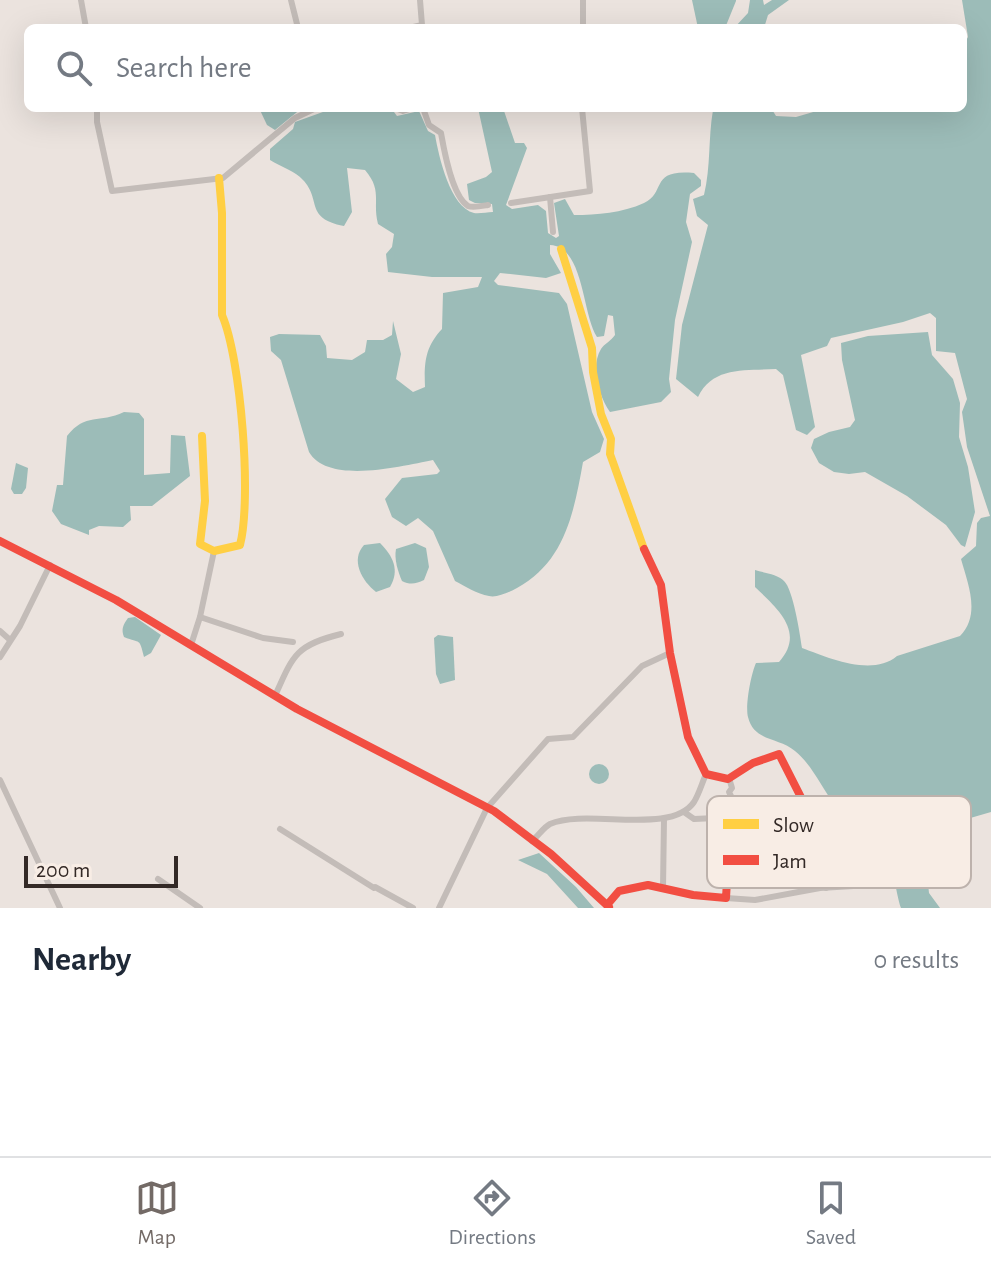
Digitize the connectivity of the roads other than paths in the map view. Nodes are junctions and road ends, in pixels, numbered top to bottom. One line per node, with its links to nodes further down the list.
1 (81, 0): 5 (street)
2 (291, 0): 6 (street)
3 (420, 0): 7 (street)
4 (583, 0): 8 (street)
5 (85, 24)
6 (297, 24)
7 (422, 24)
8 (583, 24)
9 (97, 112): 13 (street)
10 (308, 112): 13 (street)
11 (424, 112): 16 (street)
12 (582, 112): 14 (street)
13 (219, 178): 21 (street)
14 (550, 197): 15 (street); 17 (street)
15 (511, 203)
16 (488, 205)
17 (553, 232)
18 (561, 249): 29 (street)
19 (202, 436): 21 (street)
20 (0, 541): 22 (street)
21 (214, 551): 23 (street)
22 (50, 565): 26 (street); 28 (street)
23 (200, 617): 27 (street); 28 (street)
24 (0, 631): 26 (street)
25 (341, 634): 31 (street)
26 (9, 639): 30 (street)
27 (293, 642)
28 (191, 645): 31 (street)
29 (670, 653): 32 (street); 37 (street)
30 (0, 657)
31 (275, 696): 37 (street)
32 (706, 774): 33 (street); 38 (street)
33 (729, 778): 35 (street); 36 (street)
34 (0, 780): 50 (street)
35 (731, 796)
36 (800, 796)
37 (487, 808): 42 (street); 53 (street)
38 (684, 812): 39 (street); 40 (street)
39 (707, 818)
40 (664, 819): 42 (street); 44 (street)
41 (280, 829): 52 (street)
42 (532, 841): 49 (street)
43 (158, 879): 51 (street)
44 (663, 888): 47 (street); 49 (street)
45 (727, 888): 47 (street)
46 (826, 888): 48 (street)
47 (726, 898): 48 (street)
48 (764, 898): 54 (street)
49 (609, 907)
50 (60, 908)
51 (200, 908)
52 (413, 908)
53 (439, 908)
54 (766, 908)

